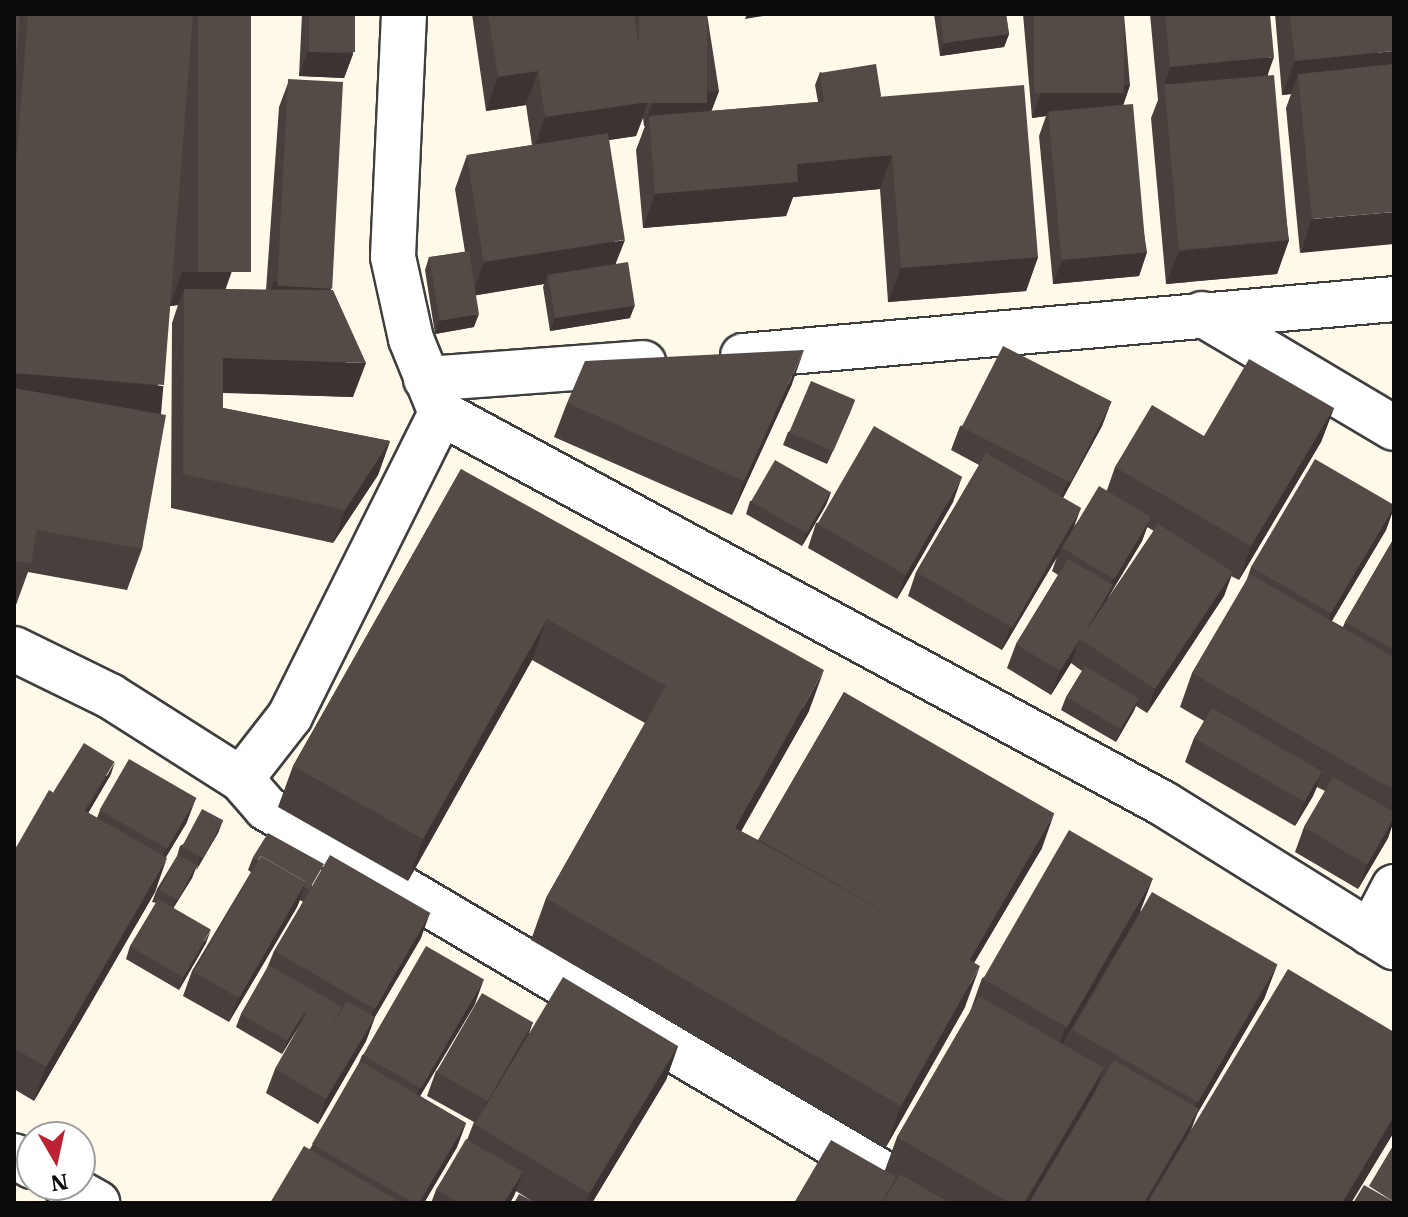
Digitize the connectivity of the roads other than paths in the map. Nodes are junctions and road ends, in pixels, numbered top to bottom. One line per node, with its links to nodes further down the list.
1 (404, 14): 4 (street)
2 (1394, 299): 3 (street)
3 (1202, 314): 4 (street); 5 (street)
4 (433, 396): 7 (street); 9 (street)
5 (1394, 428)
6 (14, 649): 7 (street)
7 (241, 779): 10 (street)
8 (1394, 887): 9 (street)
9 (1382, 940)
10 (933, 1203)

